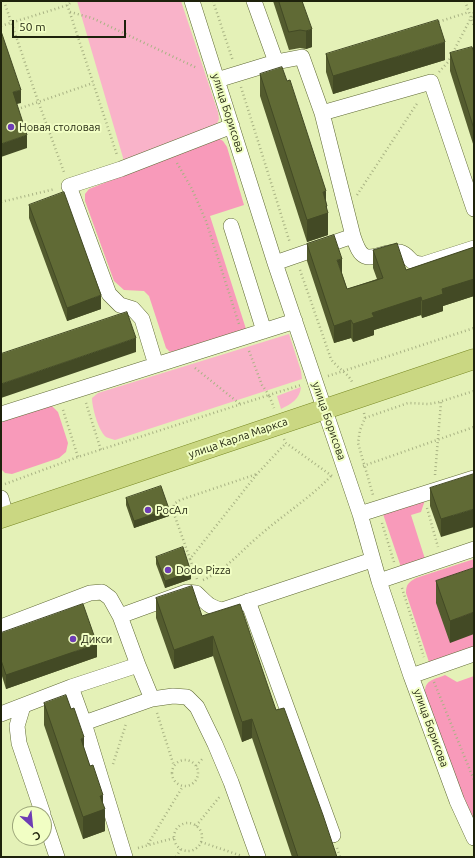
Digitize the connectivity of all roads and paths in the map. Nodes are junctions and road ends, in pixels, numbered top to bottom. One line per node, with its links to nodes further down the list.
1 (4, 1): 13 (path)
2 (66, 1): 8 (path)
3 (72, 1): 8 (path)
4 (192, 1): 19 (street, улица Борисова)
5 (213, 1): 18 (path)
6 (254, 1): 17 (street)
7 (465, 1): 10 (path)
8 (68, 5): 9 (path); 13 (path)
9 (70, 12): 19 (path); 21 (path)
10 (469, 12): 12 (path); 14 (path)
11 (474, 12): 12 (path)
12 (471, 17): 16 (path); 20 (path)
13 (12, 23): 15 (path); 22 (path)
14 (432, 24)
15 (1, 26)
16 (474, 26)
17 (276, 62): 18 (street); 24 (street)
18 (237, 74): 19 (street); 35 (path)
19 (217, 80): 25 (street, улица Борисова)
20 (431, 82): 24 (street); 30 (street); 31 (path)
21 (93, 83): 22 (path); 27 (path)
22 (38, 101): 23 (path); 28 (path)
23 (21, 108)
24 (322, 113): 31 (street)
25 (232, 126): 26 (street); 36 (street, улица Борисова)
26 (170, 150): 27 (street); 40 (path)
27 (121, 169): 28 (street)
28 (69, 186): 29 (path); 43 (street)
29 (1, 202)
30 (474, 209)
31 (347, 211): 33 (street)
32 (231, 226): 39 (street)
33 (353, 236): 34 (street); 35 (street)
34 (474, 248)
35 (294, 256): 36 (street); 44 (path)
36 (275, 263): 37 (street, улица Борисова)
37 (295, 322): 39 (street); 45 (street, улица Борисова)
38 (474, 328): 44 (path)
39 (264, 331): 40 (street)
40 (244, 338): 41 (street); 48 (path)
41 (181, 357): 43 (street); 50 (path)
42 (474, 359): 51 (main road, улица Карла Маркса)
43 (156, 365): 46 (street)
44 (342, 372): 45 (path)
45 (315, 380): 48 (path); 51 (street, улица Борисова)
46 (81, 389): 49 (street); 56 (path)
47 (474, 391): 53 (path)
48 (269, 395): 50 (path); 55 (path)
49 (59, 396): 52 (street); 57 (path)
50 (240, 404): 56 (path)
51 (325, 409): 55 (main road, улица Карла Маркса); 58 (street, улица Борисова)
52 (1, 414)
53 (365, 418)
54 (474, 427): 58 (path)
55 (282, 433): 59 (path); 60 (path); 63 (main road, улица Карла Маркса)
56 (102, 450): 57 (path)
57 (78, 457): 62 (path)
58 (346, 472): 60 (path); 64 (street, улица Борисова)
59 (258, 474): 66 (path); 66 (path)
60 (331, 476): 66 (path)
61 (474, 478): 64 (street)
62 (1, 486)
63 (3, 511)
64 (360, 514): 67 (street, улица Борисова)
65 (474, 550): 68 (street)
66 (190, 559)
67 (372, 560): 68 (street, улица Борисова); 69 (street)
68 (379, 581): 74 (street, улица Борисова)
69 (248, 601): 70 (street); 87 (street)
70 (120, 616): 71 (street); 73 (street)
71 (1, 627)
72 (474, 654): 74 (street)
73 (138, 665): 75 (street); 76 (street)
74 (411, 676): 89 (street, улица Борисова)
75 (71, 687): 77 (street); 80 (street)
76 (152, 699): 78 (street); 81 (path); 82 (street)
77 (23, 706): 79 (street); 85 (street)
78 (132, 706): 80 (street); 84 (path)
79 (1, 714)
80 (84, 723): 84 (street)
81 (174, 766): 83 (path); 83 (path)
82 (231, 782): 86 (path); 98 (street)
83 (183, 786): 92 (path)
84 (104, 789): 94 (street)
85 (40, 806)
86 (196, 826): 88 (path); 91 (path)
87 (332, 835)
88 (174, 838): 92 (path); 93 (path)
89 (474, 838)
90 (52, 842): 95 (street)
91 (201, 842): 93 (path); 97 (path)
92 (148, 844): 94 (path)
93 (181, 849): 96 (path)
94 (125, 855)
95 (57, 857)
96 (176, 857)
97 (247, 857)
98 (258, 857)

